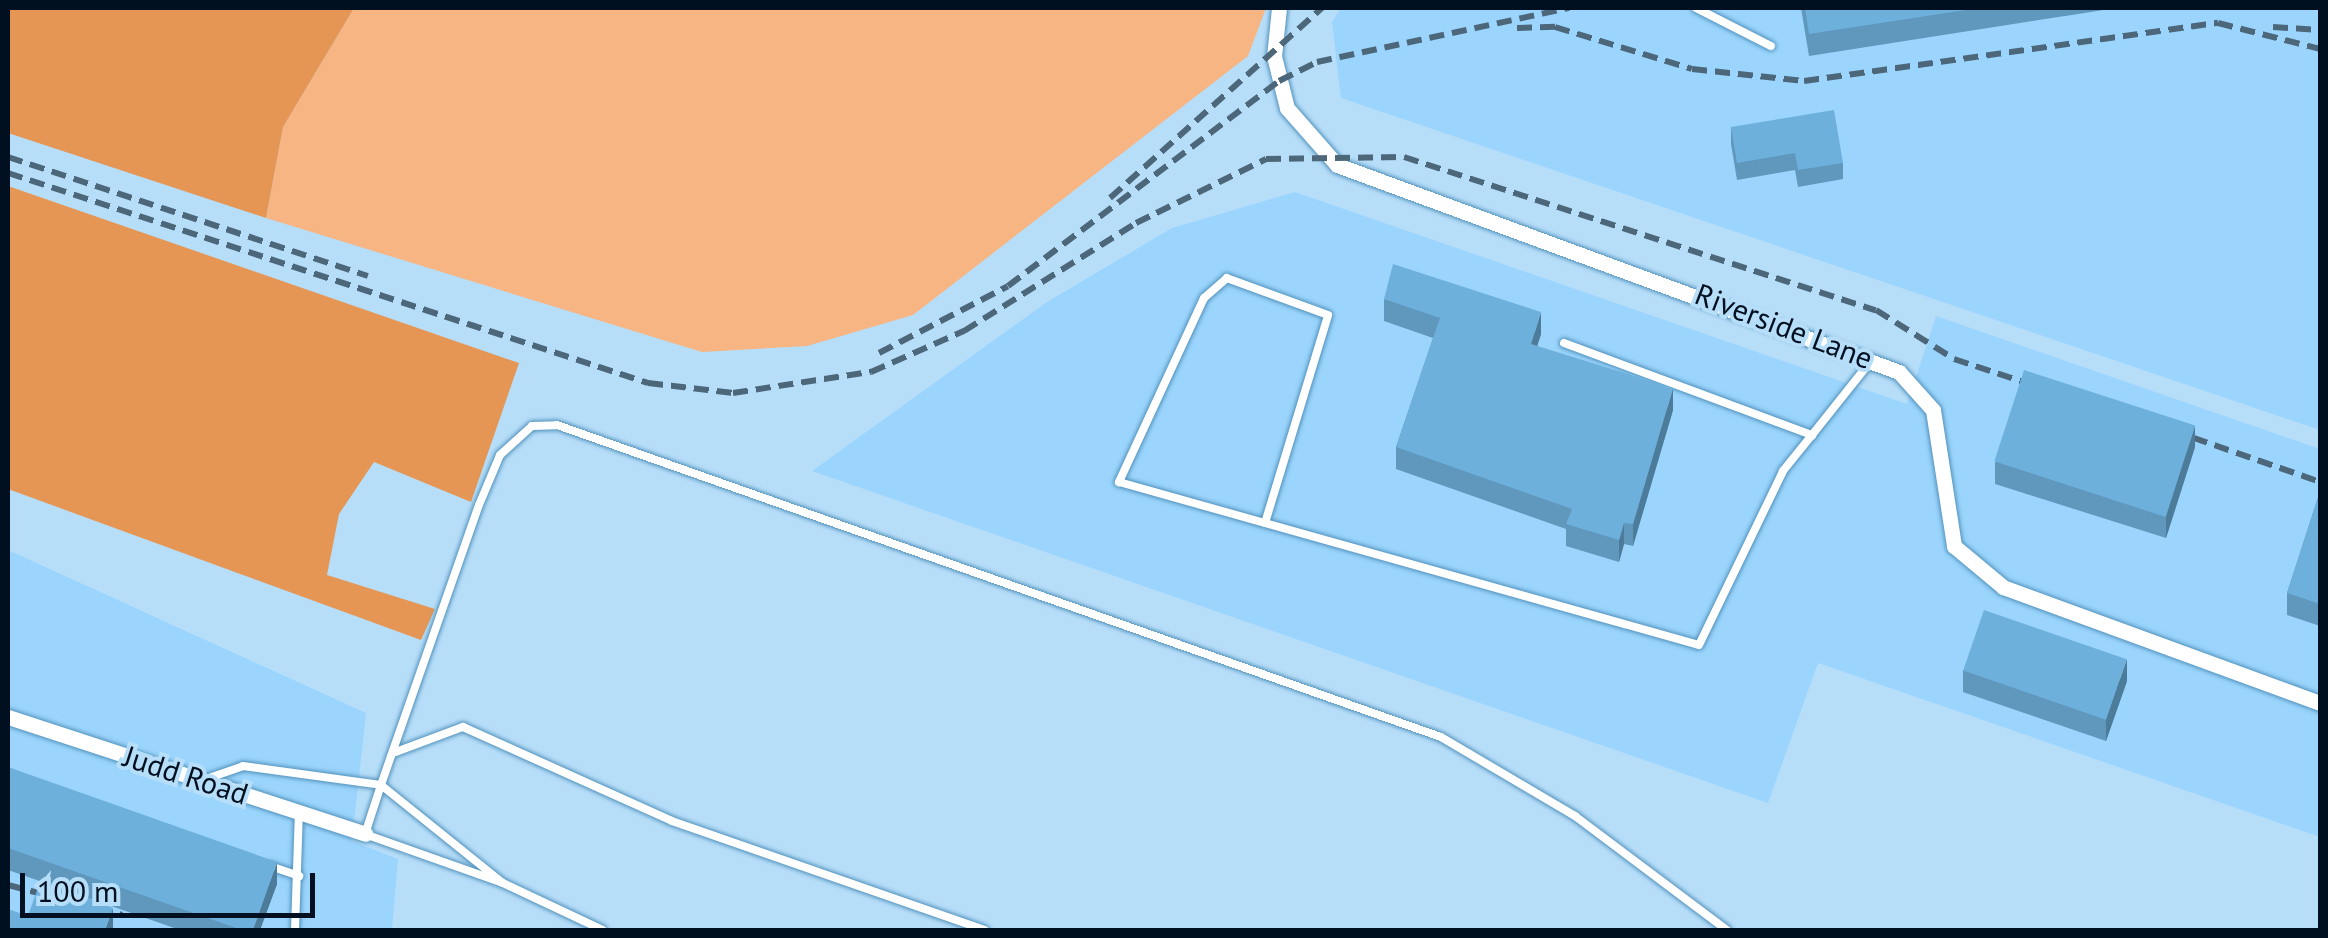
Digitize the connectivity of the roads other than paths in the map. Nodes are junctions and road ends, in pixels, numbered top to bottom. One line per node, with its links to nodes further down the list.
1 (1279, 8): 5 (street, Riverside Lane)
2 (1696, 8): 3 (lane)
3 (1771, 46)
4 (1564, 342): 6 (lane)
5 (1873, 359): 6 (lane); 8 (street, Riverside Lane)
6 (1812, 435): 7 (lane)
7 (1266, 523): 7 (lane)
8 (2320, 703)
9 (8, 717): 11 (street, Judd Road)
10 (392, 753): 12 (lane); 20 (lane); 21 (lane)
11 (202, 781): 12 (lane); 13 (street, Judd Road)
12 (381, 785): 14 (lane); 17 (lane)
13 (299, 812): 14 (street, Judd Road); 16 (lane)
14 (364, 834): 17 (lane)
15 (263, 863): 16 (lane)
16 (299, 876): 18 (lane)
17 (503, 883): 19 (lane)
18 (295, 930)
19 (603, 930)
20 (985, 930)
21 (1726, 930)

